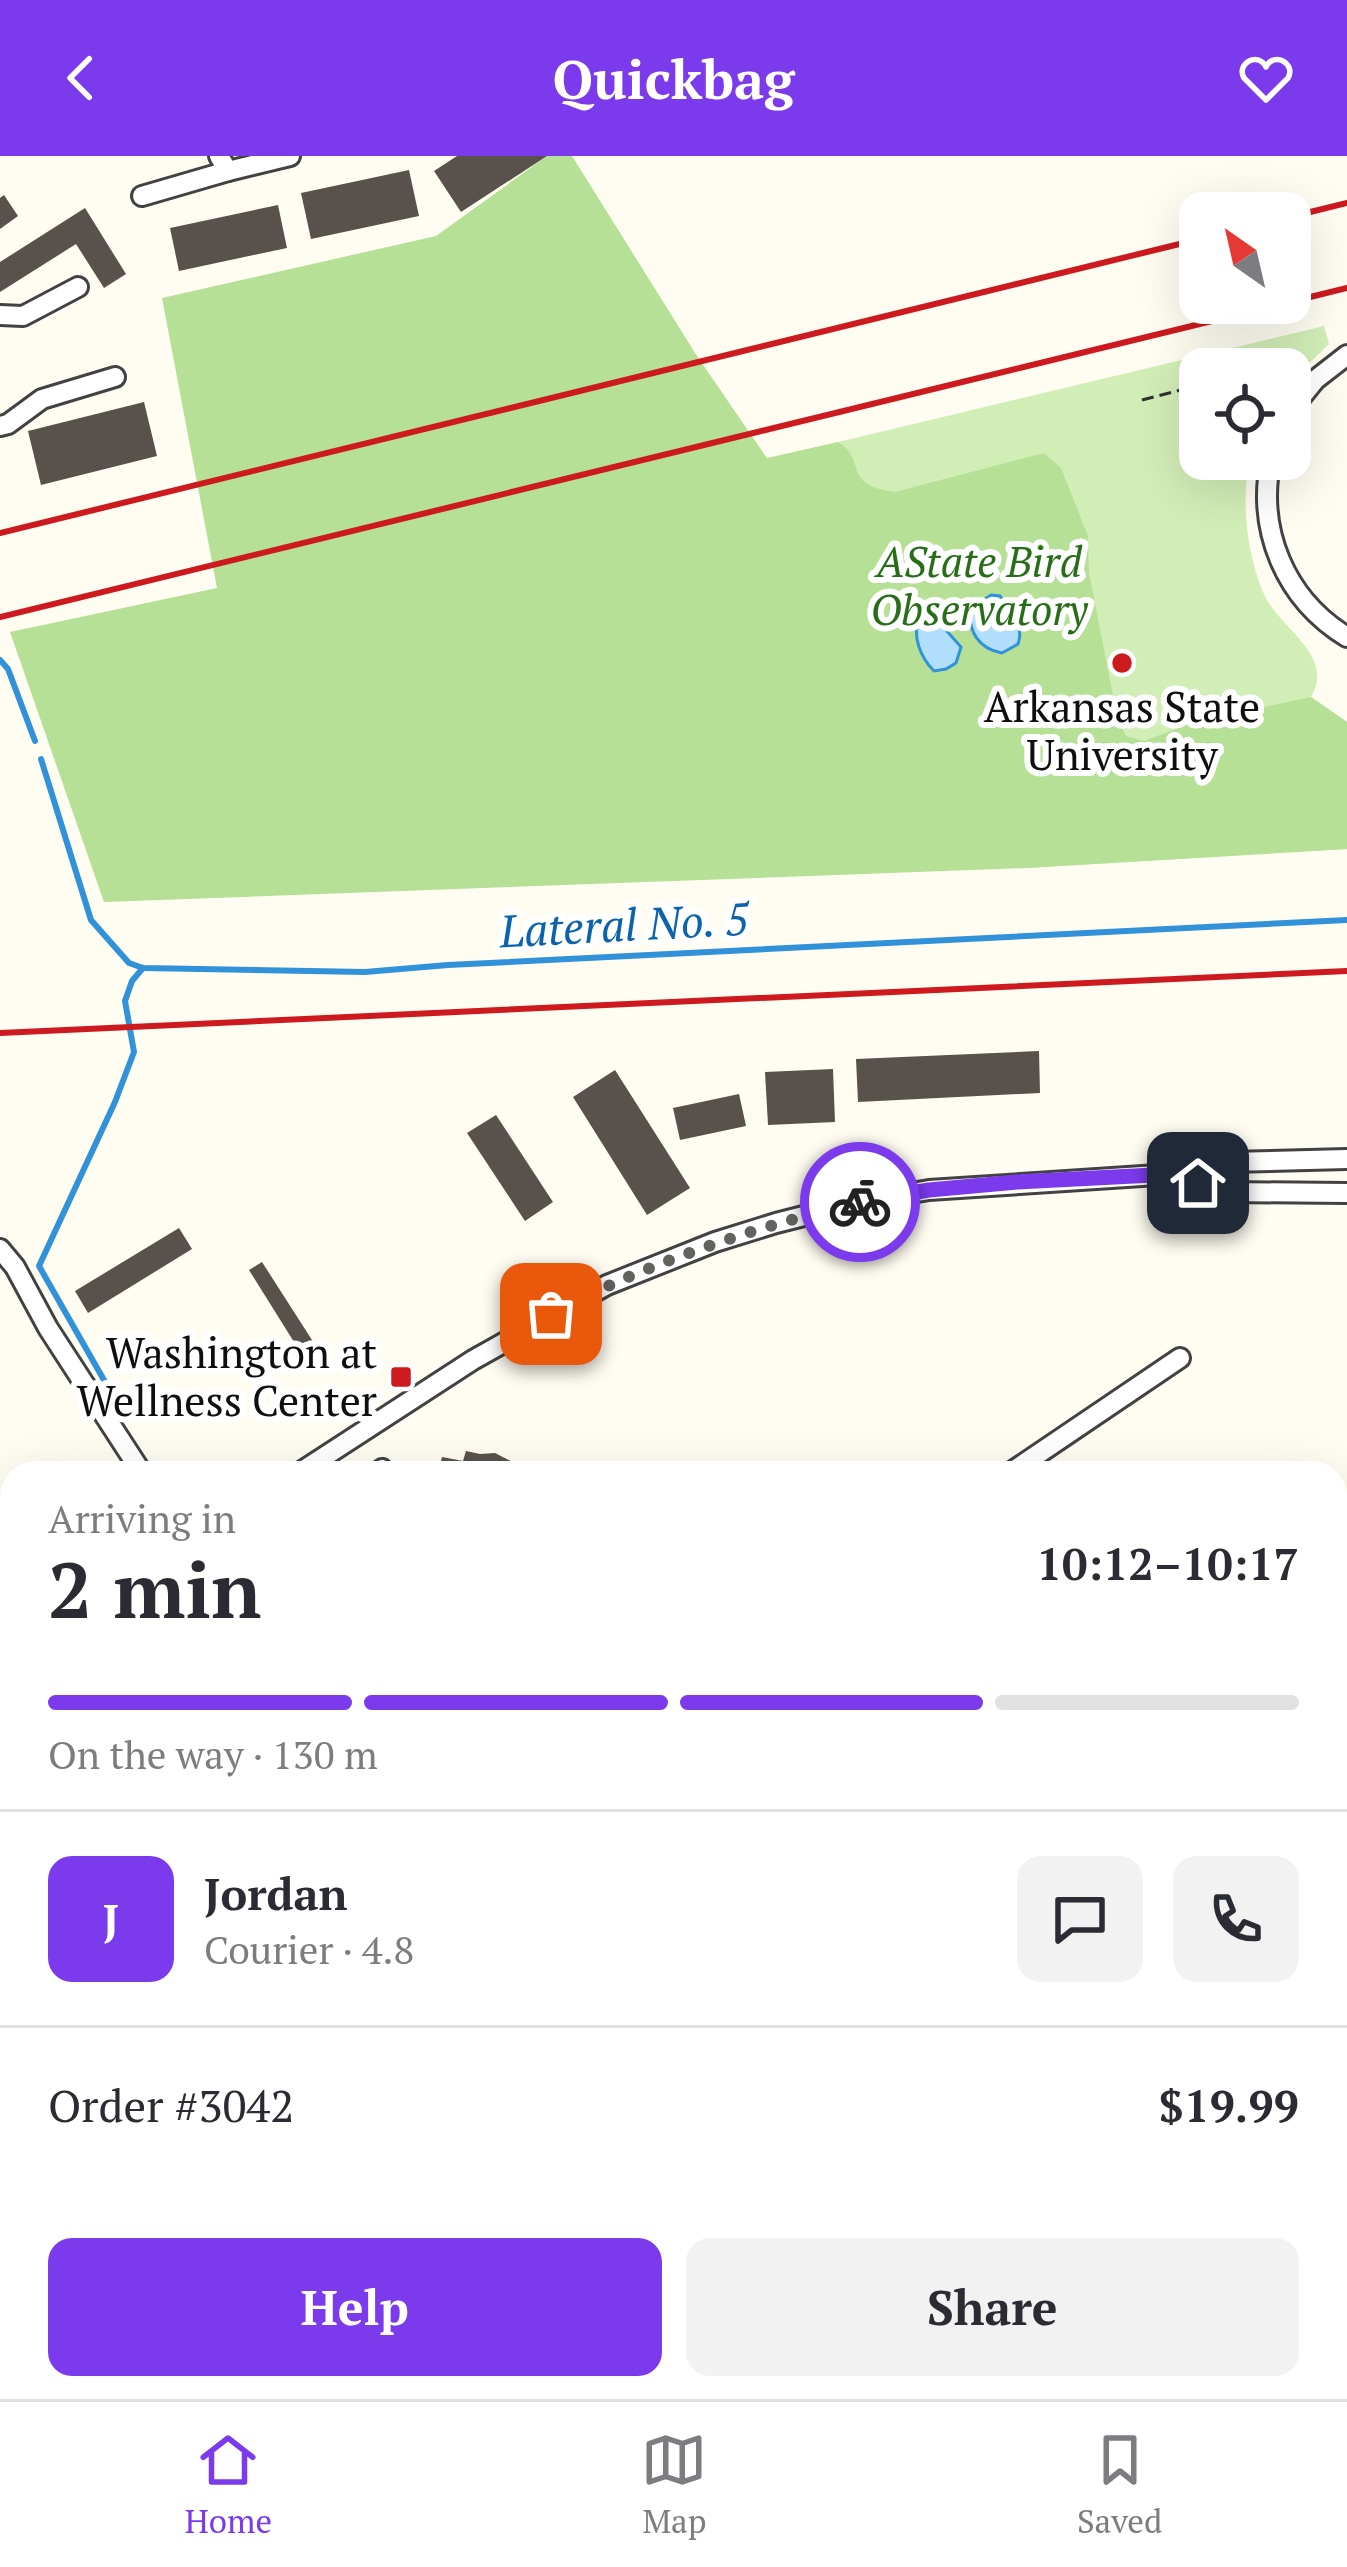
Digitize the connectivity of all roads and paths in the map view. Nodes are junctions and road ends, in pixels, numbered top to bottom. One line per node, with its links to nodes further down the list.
1 (290, 156): 2 (street)
2 (224, 164): 3 (street)
3 (142, 196)
4 (78, 287): 5 (street)
5 (0, 315)
6 (1347, 355): 8 (street)
7 (115, 377): 11 (street)
8 (1311, 385)
9 (1179, 390): 10 (path)
10 (1142, 400)
11 (0, 426)
12 (1269, 480): 13 (street)
13 (1347, 637)
14 (1347, 1159): 15 (street)
15 (1173, 1174): 16 (street); 20 (street)
16 (1347, 1192)
17 (0, 1250): 19 (street)
18 (1180, 1358): 21 (street)
19 (134, 1461)
20 (317, 1461)
21 (1028, 1461)

